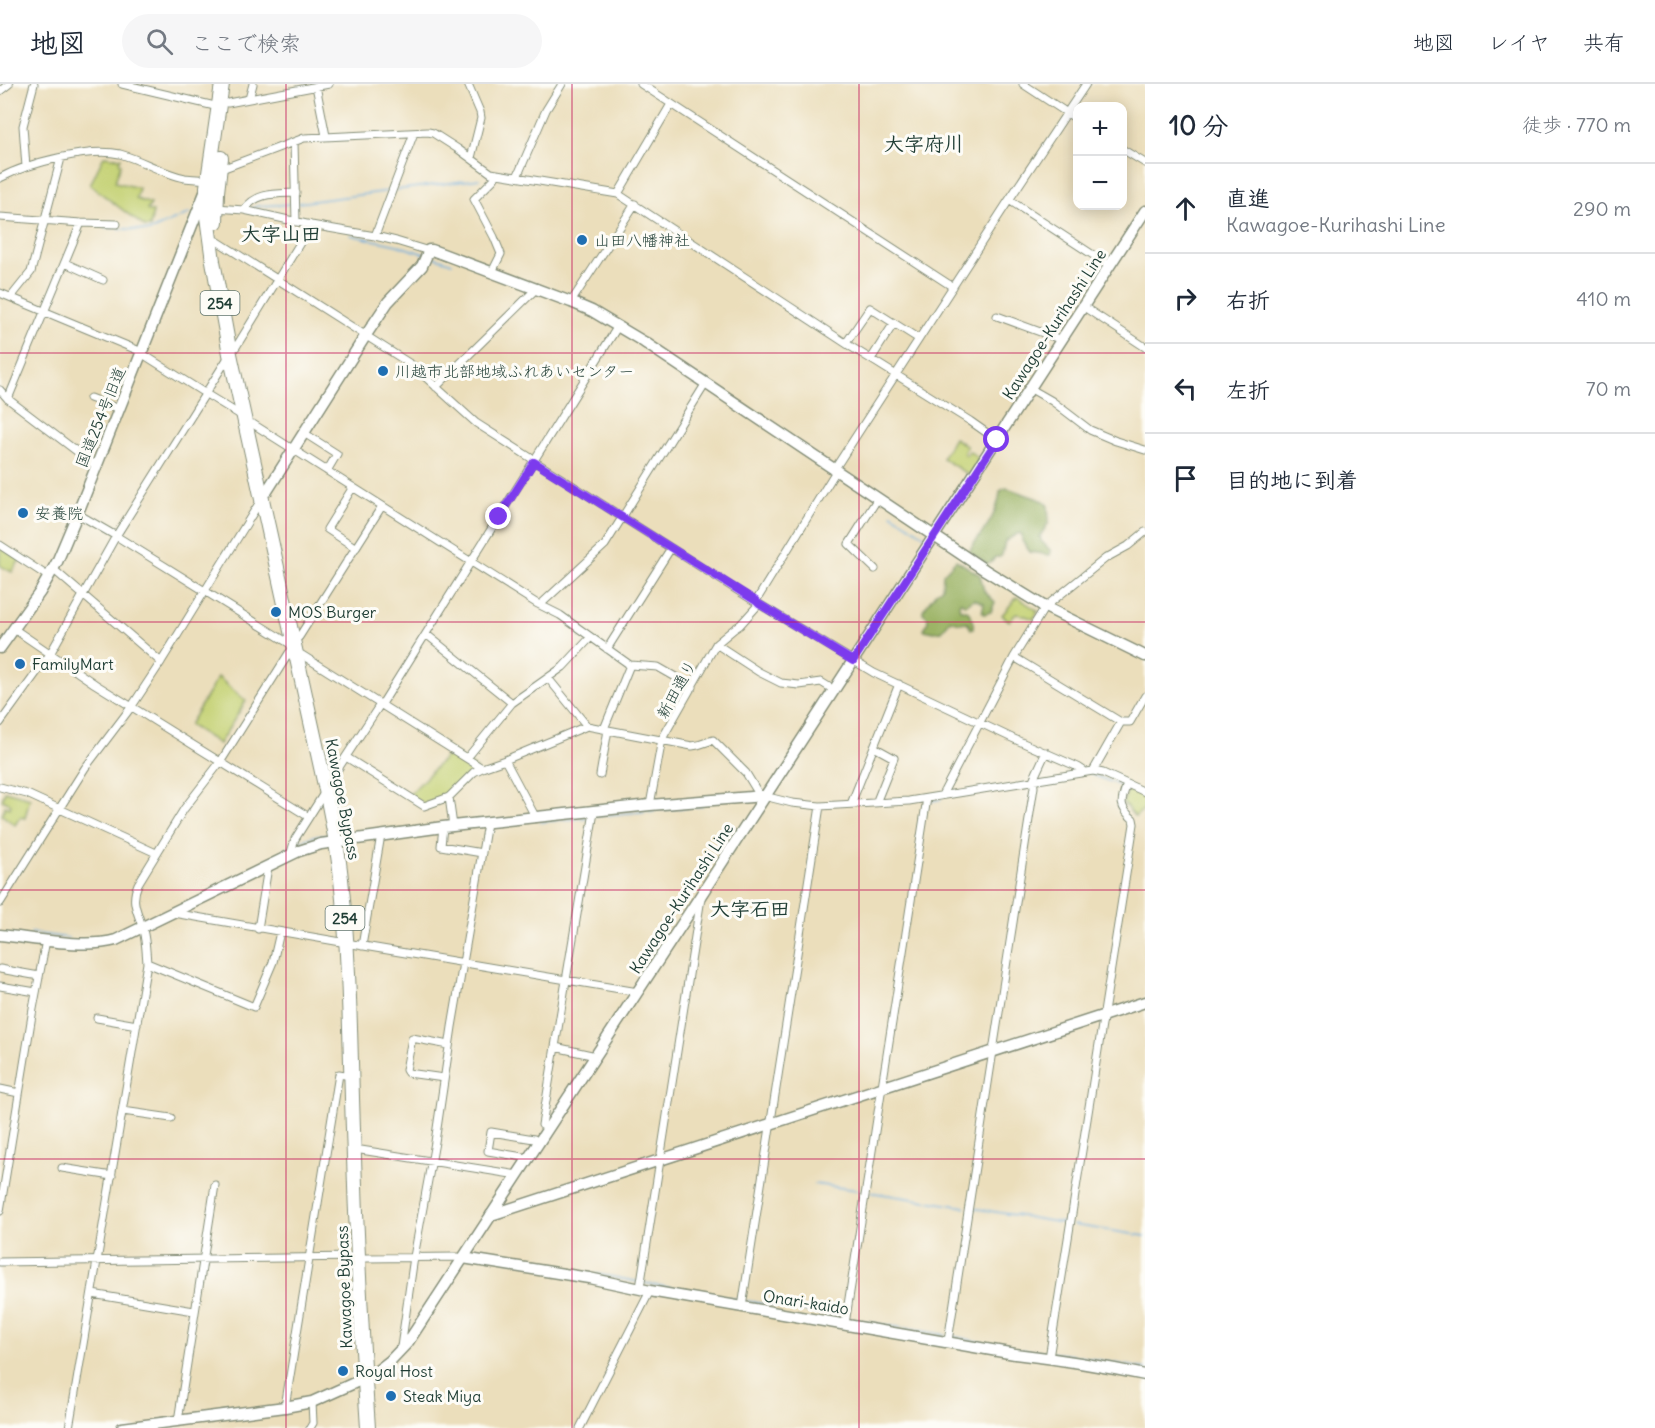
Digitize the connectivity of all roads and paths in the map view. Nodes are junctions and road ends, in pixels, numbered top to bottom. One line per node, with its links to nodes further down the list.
1 (9, 84): 16 (street)
2 (34, 84): 30 (street)
3 (122, 84): 14 (street)
4 (161, 84): 17 (street)
5 (222, 84): 20 (highway, 254)
6 (231, 84): 20 (highway, 254)
7 (253, 84): 18 (street)
8 (329, 84): 15 (street)
9 (468, 84): 28 (street)
10 (562, 84): 33 (street)
11 (641, 84): 19 (street)
12 (1023, 84): 21 (street)
13 (1086, 84): 21 (street, 新田通り)
14 (135, 86): 17 (street)
15 (316, 86): 18 (street); 24 (street)
16 (0, 91)
17 (160, 93): 20 (street)
18 (249, 99): 20 (street)
19 (671, 104): 37 (street); 58 (street)
20 (223, 105): 31 (highway, 254); 35 (highway, 254)
21 (1067, 113): 22 (street); 38 (street, 新田通り)
22 (1073, 117)
23 (414, 134): 24 (street); 28 (street); 49 (street)
24 (326, 136): 25 (street)
25 (294, 142): 31 (street); 36 (street)
26 (1127, 151): 29 (street)
27 (61, 158): 30 (street); 35 (street); 44 (street)
28 (471, 158): 32 (street)
29 (1145, 163)
30 (26, 167): 34 (street)
31 (219, 170): 42 (highway, 254)
32 (497, 174): 33 (street); 55 (street)
33 (517, 177): 37 (street)
34 (0, 178)
35 (208, 183): 42 (highway, Kawagoe Bypass / 254); 50 (street, 国道254号旧道)
36 (296, 193): 40 (street); 45 (street)
37 (618, 194): 39 (street)
38 (1009, 200): 54 (street); 58 (street, 新田通り)
39 (635, 204): 62 (street); 71 (street)
40 (244, 210): 42 (street); 45 (street)
41 (1145, 211): 54 (street, Kawagoe-Kurihashi Line)
42 (211, 213): 50 (street); 51 (highway, Kawagoe Bypass / 254)
43 (0, 217): 44 (street)
44 (45, 221): 46 (street); 61 (street)
45 (296, 222): 48 (street)
46 (81, 224): 47 (street); 53 (street)
47 (117, 224)
48 (311, 225): 49 (street); 57 (street)
49 (375, 236): 52 (street)
50 (187, 239): 51 (street); 74 (street, 国道254号旧道)
51 (214, 243): 57 (street); 73 (highway, Kawagoe Bypass / 254)
52 (429, 251): 55 (street); 68 (street)
53 (65, 263): 56 (street); 64 (street)
54 (1110, 266): 63 (street, Kawagoe-Kurihashi Line)
55 (492, 272): 59 (street)
56 (103, 280)
57 (278, 280): 68 (street); 73 (street)
58 (953, 287): 69 (street, 新田通り)
59 (537, 288): 62 (street); 78 (street)
60 (0, 293): 61 (street)
61 (11, 297): 64 (street)
62 (571, 302): 67 (street)
63 (1084, 307): 70 (street, Kawagoe-Kurihashi Line); 72 (street)
64 (44, 311): 74 (street); 83 (street)
65 (997, 316): 70 (street)
66 (894, 323): 69 (street); 71 (street); 75 (street)
67 (618, 326): 77 (street); 90 (street)
68 (366, 335): 78 (street); 86 (street)
69 (919, 339): 76 (street, 新田通り)
70 (1062, 340): 79 (street, Kawagoe-Kurihashi Line)
71 (846, 343): 75 (street)
72 (1145, 347)
73 (233, 351): 81 (street); 85 (highway, Kawagoe Bypass / 254)
74 (142, 352): 81 (street); 84 (street, 国道254号旧道)
75 (871, 359): 76 (street)
76 (897, 374): 87 (street); 92 (street, 新田通り)
77 (706, 383): 92 (street); 99 (street)
78 (436, 387): 90 (street)
79 (1031, 389): 87 (street, Kawagoe-Kurihashi Line); 89 (street)
80 (0, 390): 83 (street)
81 (206, 394): 85 (street); 101 (street)
82 (90, 398): 84 (street)
83 (8, 399): 91 (street)
84 (119, 410): 91 (street, 国道254号旧道)
85 (249, 421): 88 (street); 95 (highway, Kawagoe Bypass / 254)
86 (304, 433): 88 (street); 93 (street)
87 (997, 440): 102 (street, Kawagoe-Kurihashi Line)
88 (294, 449): 93 (street); 95 (street)
89 (1145, 450)
90 (534, 461): 99 (street); 106 (street)
91 (96, 466): 98 (street, 国道254号旧道)
92 (835, 470): 96 (street); 111 (street, 新田通り)
93 (327, 471): 94 (street)
94 (353, 488): 97 (street); 104 (street)
95 (265, 494): 109 (street); 118 (highway, Kawagoe Bypass / 254)
96 (878, 498): 102 (street); 107 (street)
97 (382, 506): 104 (street); 106 (street)
98 (78, 514): 101 (street); 108 (street, 国道254号旧道)
99 (622, 517): 105 (street); 112 (street)
100 (1145, 532): 113 (street)
101 (116, 536): 109 (street); 110 (street)
102 (933, 536): 113 (street); 124 (street, Kawagoe-Kurihashi Line)
103 (0, 545): 108 (street)
104 (356, 548): 118 (street)
105 (671, 548): 111 (street); 120 (street)
106 (471, 562): 112 (street); 115 (street)
107 (875, 569)
108 (51, 573): 110 (street); 114 (street, 国道254号旧道)
109 (205, 591): 118 (street); 125 (street)
110 (84, 594): 121 (street); 125 (street)
111 (757, 602): 117 (street, 新田通り); 124 (street)
112 (540, 605): 116 (street)
113 (1045, 607): 122 (street); 123 (street)
114 (14, 629): 119 (street, 国道254号旧道); 121 (street)
115 (426, 634): 132 (street); 133 (street)
116 (590, 638): 120 (street); 127 (street)
117 (716, 644): 129 (street, 新田通り); 130 (street)
118 (299, 647): 133 (street); 146 (street); 153 (highway, Kawagoe Bypass / 254)
119 (0, 648)
120 (607, 649): 126 (street)
121 (50, 654): 134 (street); 136 (street)
122 (1145, 656)
123 (1014, 657): 135 (street); 137 (street)
124 (853, 661): 128 (street); 130 (street, Kawagoe-Kurihashi Line)
125 (161, 662): 134 (street)
126 (630, 665): 129 (street); 139 (street)
127 (548, 678): 132 (street); 138 (street)
128 (899, 684): 137 (street); 141 (street)
129 (693, 687): 140 (street, 新田通り)
130 (834, 690): 157 (street, Kawagoe-Kurihashi Line)
131 (1145, 696): 135 (street)
132 (512, 703): 144 (street)
133 (382, 704): 143 (street); 144 (street)
134 (132, 706): 146 (street); 164 (street)
135 (1121, 722): 149 (street)
136 (0, 723)
137 (981, 723): 142 (street); 156 (street)
138 (587, 726): 139 (street); 145 (street)
139 (606, 729): 140 (street); 150 (street)
140 (662, 740): 157 (street); 162 (street, 新田通り)
141 (874, 747): 160 (street); 161 (street)
142 (1046, 752): 148 (street); 151 (street)
143 (346, 756): 153 (street); 158 (street)
144 (466, 758): 147 (street)
145 (505, 760): 147 (street); 167 (street)
146 (221, 761): 166 (street); 172 (street)
147 (482, 768): 158 (street)
148 (1084, 771): 149 (street); 151 (street)
149 (1093, 771): 152 (street)
150 (600, 775)
151 (1033, 780): 156 (street); 199 (street)
152 (1126, 784): 155 (street); 194 (street)
153 (328, 785): 166 (street); 171 (highway, Kawagoe Bypass / 254)
154 (0, 787): 164 (street)
155 (1145, 792)
156 (942, 795): 159 (street)
157 (762, 796): 162 (street); 163 (street); 176 (street, Kawagoe-Kurihashi Line)
158 (449, 797): 169 (street)
159 (927, 798): 160 (street); 203 (street)
160 (876, 802): 161 (street)
161 (851, 804): 163 (street)
162 (650, 806): 165 (street)
163 (820, 806): 208 (street)
164 (59, 809): 172 (street); 177 (street)
165 (594, 812): 167 (street); 189 (street)
166 (309, 817): 174 (street)
167 (536, 818): 168 (street)
168 (487, 823): 169 (street); 173 (street)
169 (448, 827): 170 (street); 173 (street)
170 (381, 835): 171 (street); 184 (street)
171 (339, 841): 174 (street); 184 (highway, Kawagoe Bypass / 254)
172 (156, 853): 179 (street)
173 (482, 853): 186 (street)
174 (290, 856): 175 (street)
175 (268, 867): 178 (street); 180 (street)
176 (701, 895): 192 (street, Kawagoe-Kurihashi Line); 213 (street)
177 (0, 903)
178 (173, 913): 179 (street); 180 (street)
179 (142, 928): 183 (street); 185 (street)
180 (258, 929): 181 (street)
181 (280, 932): 184 (street); 185 (street)
182 (0, 935): 183 (street)
183 (46, 940): 188 (street)
184 (354, 944): 186 (street); 201 (highway, Kawagoe Bypass / 254); 211 (highway, Kawagoe Bypass / 254)
185 (147, 963): 196 (street)
186 (463, 963): 189 (street); 197 (street)
187 (0, 969): 188 (street)
188 (39, 976): 191 (street)
189 (567, 980): 192 (street); 198 (street)
190 (0, 986): 191 (street)
191 (36, 992): 205 (street)
192 (638, 992): 200 (street, Kawagoe-Kurihashi Line)
193 (1145, 1002): 194 (street)
194 (1104, 1015): 199 (street); 235 (street)
195 (97, 1018): 196 (street)
196 (137, 1025): 206 (street)
197 (449, 1046): 202 (street); 202 (street)
198 (555, 1047): 200 (street); 209 (street)
199 (993, 1052): 203 (street); 233 (street)
200 (596, 1056): 209 (street, Kawagoe-Kurihashi Line)
201 (351, 1076): 221 (street); 223 (highway, Kawagoe Bypass / 254)
202 (444, 1078): 214 (street)
203 (882, 1088): 208 (street); 232 (street)
204 (0, 1089): 205 (street)
205 (19, 1093): 219 (street)
206 (123, 1110): 207 (street); 216 (street)
207 (171, 1118)
208 (771, 1125): 213 (street); 230 (street)
209 (548, 1128): 210 (street, Kawagoe-Kurihashi Line)
210 (539, 1143): 212 (street, Kawagoe-Kurihashi Line); 212 (street)
211 (361, 1150): 214 (street); 223 (highway, Kawagoe Bypass / 254)
212 (528, 1160): 217 (street, Kawagoe-Kurihashi Line)
213 (660, 1160): 220 (street); 228 (street)
214 (430, 1161): 217 (street); 222 (street)
215 (62, 1168): 216 (street)
216 (112, 1176): 225 (street)
217 (518, 1176): 220 (street, Kawagoe-Kurihashi Line)
218 (215, 1185): 226 (street)
219 (0, 1211)
220 (492, 1215): 224 (street, Kawagoe-Kurihashi Line)
221 (309, 1257): 223 (street); 226 (street); 239 (street)
222 (414, 1257): 223 (street); 224 (street); 234 (street)
223 (362, 1258): 237 (highway, Kawagoe Bypass / 254)
224 (463, 1258): 228 (street, Onari-kaido); 234 (street, Kawagoe-Kurihashi Line)
225 (98, 1260): 226 (street); 227 (street); 229 (street)
226 (204, 1260): 231 (street)
227 (0, 1262)
228 (645, 1289): 230 (street, Onari-kaido); 247 (street)
229 (92, 1294): 231 (street); 242 (street)
230 (742, 1307): 232 (street, Onari-kaido)
231 (194, 1311): 240 (street)
232 (845, 1324): 233 (street, Onari-kaido)
233 (948, 1341): 235 (street, Onari-kaido)
234 (401, 1350): 237 (street, Kawagoe-Kurihashi Line)
235 (1050, 1358): 236 (street, Onari-kaido)
236 (1145, 1375)
237 (368, 1377): 238 (street, Kawagoe-Kurihashi Line); 245 (highway, Kawagoe Bypass / 254); 246 (highway, Kawagoe Bypass / 254)
238 (312, 1402): 239 (street, Kawagoe-Kurihashi Line); 244 (street)
239 (285, 1407): 240 (street, Kawagoe-Kurihashi Line)
240 (178, 1421): 241 (street, Kawagoe-Kurihashi Line)
241 (140, 1427): 243 (street, Kawagoe-Kurihashi Line)
242 (69, 1428)
243 (122, 1428)
244 (310, 1428)
245 (368, 1428)
246 (376, 1428)
247 (580, 1428)

